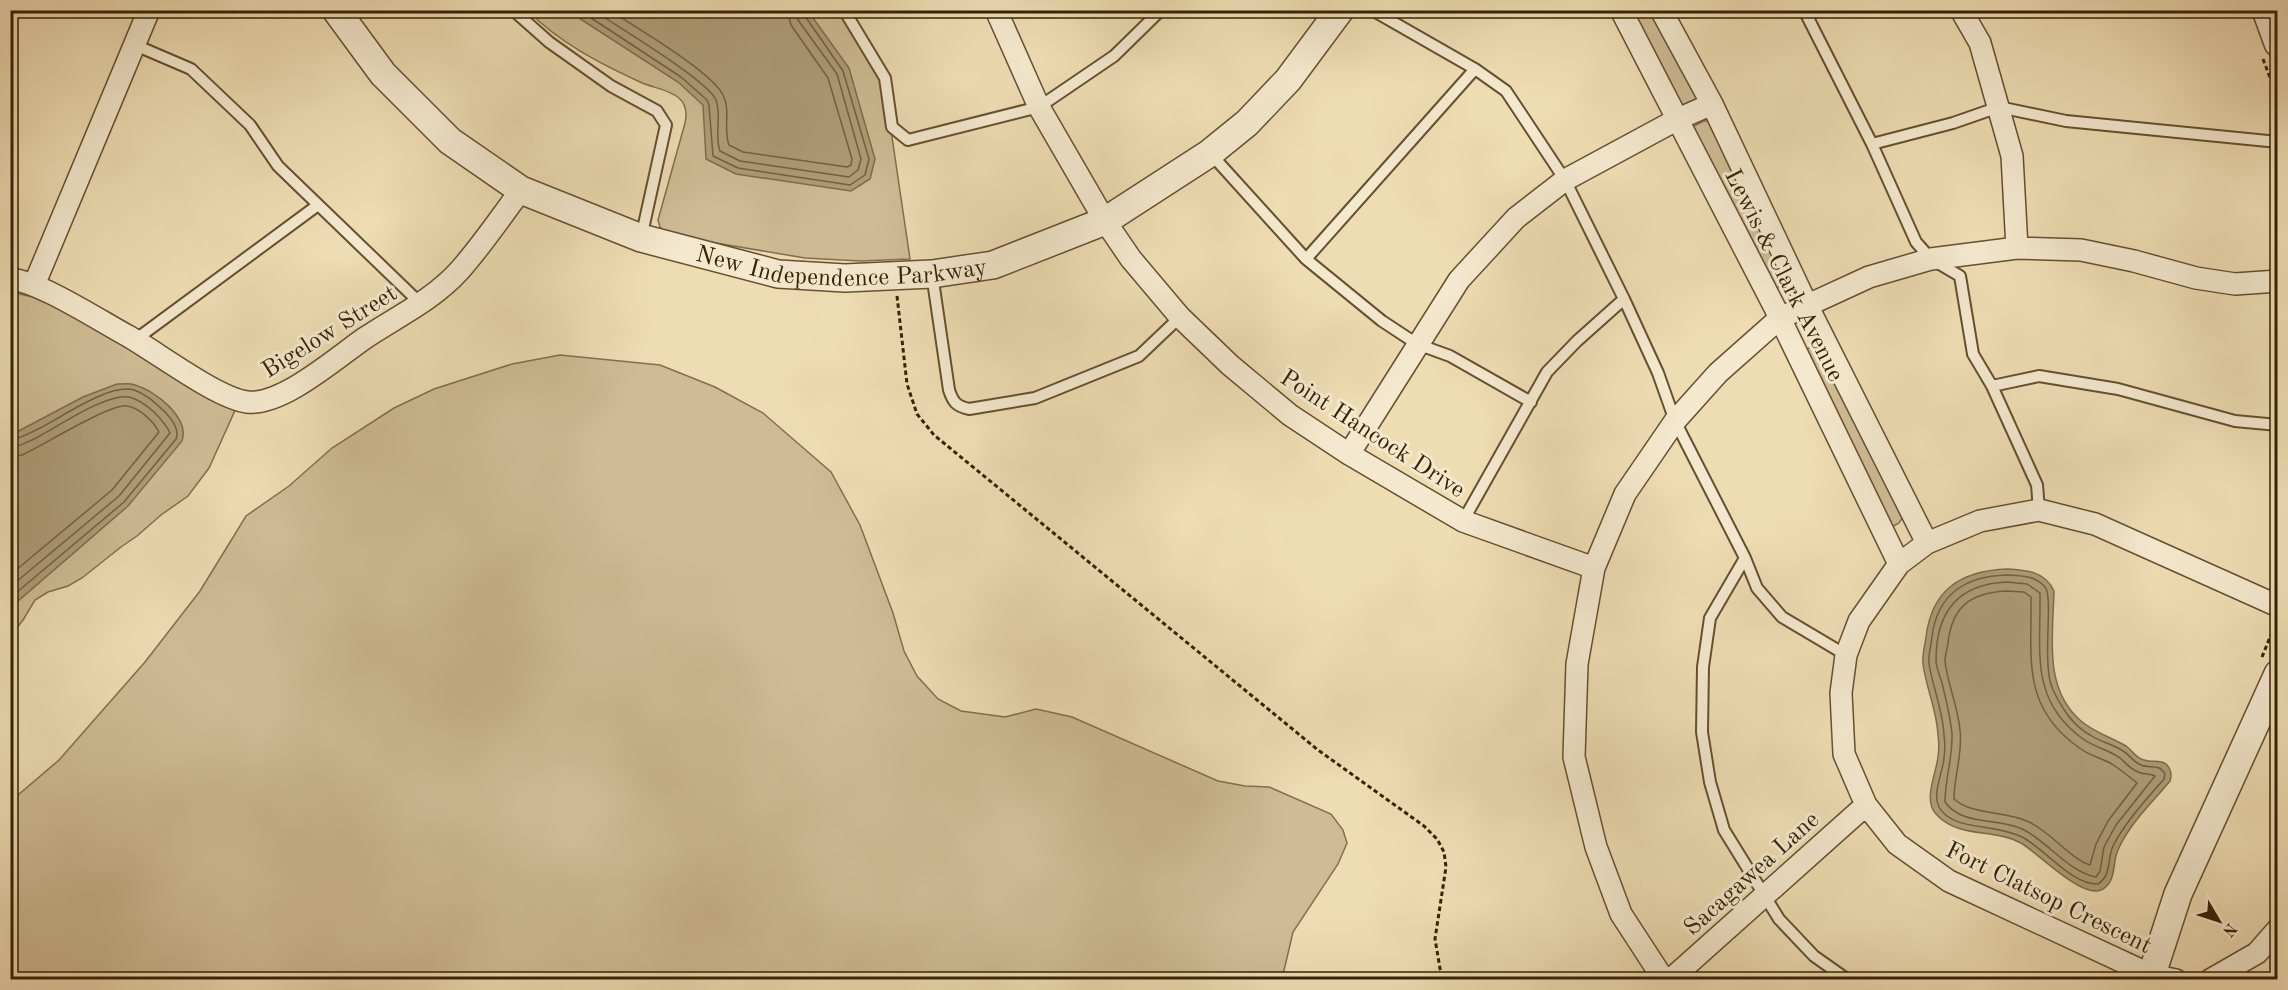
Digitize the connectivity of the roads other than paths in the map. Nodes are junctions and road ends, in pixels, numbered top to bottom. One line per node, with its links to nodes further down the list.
1 (149, 10): 15 (street)
2 (336, 10): 25 (street, New Independence Parkway)
3 (513, 10): 28 (lane)
4 (844, 10): 18 (lane)
5 (996, 10): 18 (street, Point Hancock Drive)
6 (1161, 10): 18 (lane)
7 (1340, 10): 23 (street, New Independence Parkway)
8 (1372, 10): 16 (lane)
9 (1621, 10): 20 (street, Lewis & Clark Avenue)
10 (1661, 10): 17 (street, Lewis & Clark Avenue)
11 (1804, 10): 22 (lane)
12 (1961, 10): 19 (street)
13 (2266, 10): 14 (street)
14 (2277, 43)
15 (135, 45): 26 (lane); 35 (street)
16 (1475, 69): 24 (lane); 30 (lane)
17 (1712, 104): 20 (street); 38 (street, Lewis & Clark Avenue)
18 (1039, 107): 27 (street, Point Hancock Drive)
19 (1999, 107): 21 (lane); 22 (lane); 29 (street)
20 (1678, 119): 24 (street); 40 (street, Lewis & Clark Avenue)
21 (2277, 142)
22 (1872, 144): 31 (lane)
23 (1210, 153): 27 (street, New Independence Parkway); 30 (lane)
24 (1565, 180): 36 (lane); 42 (street)
25 (521, 190): 28 (street, New Independence Parkway); 37 (street, Bigelow Street)
26 (318, 205): 37 (lane); 41 (lane)
27 (1105, 220): 32 (street, New Independence Parkway); 39 (street, Point Hancock Drive)
28 (641, 238): 32 (street, New Independence Parkway)
29 (2018, 248): 31 (street); 34 (street)
30 (1306, 259): 42 (lane)
31 (1930, 259): 38 (street); 43 (lane)
32 (932, 274): 39 (lane)
33 (10, 279): 35 (street, Bigelow Street)
34 (2277, 280)
35 (34, 285): 41 (street, Bigelow Street)
36 (1624, 299): 44 (lane); 45 (lane)
37 (421, 304): 41 (street, Bigelow Street)
38 (1807, 305): 40 (street); 50 (street, Lewis & Clark Avenue)
39 (1180, 316): 47 (street, Point Hancock Drive)
40 (1780, 318): 45 (street); 52 (street, Lewis & Clark Avenue)
41 (135, 340)
42 (1417, 344): 44 (lane); 47 (street)
43 (1992, 386): 46 (lane); 48 (lane)
44 (1531, 402): 49 (lane)
45 (1676, 421): 51 (lane); 53 (street)
46 (2277, 425)
47 (1349, 454): 49 (street, Point Hancock Drive)
48 (2038, 510): 50 (street, Fort Clatsop Crescent); 54 (street, Fort Clatsop Crescent)
49 (1464, 521): 53 (street, Point Hancock Drive)
50 (1927, 543): 52 (street, Fort Clatsop Crescent)
51 (1745, 558): 55 (lane); 58 (lane)
52 (1899, 564): 55 (street, Fort Clatsop Crescent)
53 (1594, 568): 61 (street)
54 (2277, 606)
55 (1846, 656): 57 (street, Fort Clatsop Crescent)
56 (2277, 674): 60 (street)
57 (1866, 805): 58 (street, Sacagawea Lane); 60 (street, Fort Clatsop Crescent)
58 (1763, 895): 62 (street, Sacagawea Lane); 63 (lane)
59 (2277, 929): 64 (street)
60 (2159, 978)
61 (1664, 980)
62 (1670, 980)
63 (1848, 980)
64 (2210, 980)

